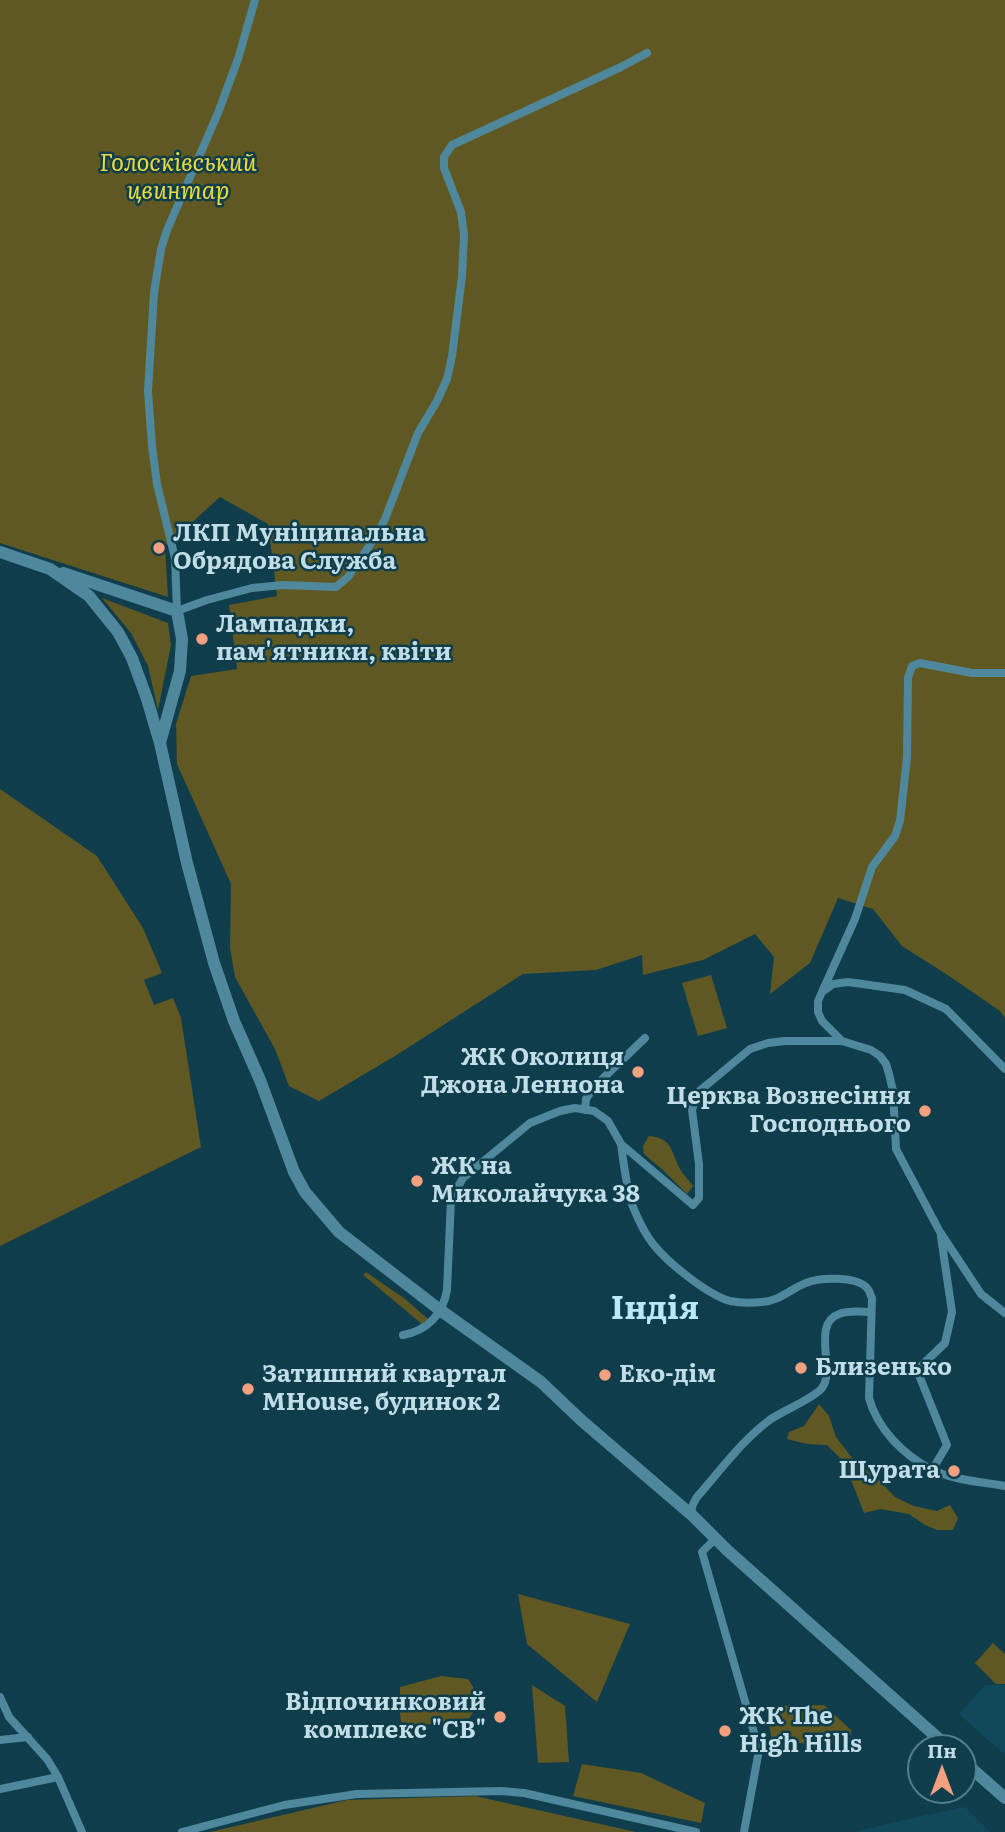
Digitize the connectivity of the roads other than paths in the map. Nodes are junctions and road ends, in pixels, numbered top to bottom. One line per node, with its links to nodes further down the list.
1 (255, 0): 5 (street)
2 (647, 53): 5 (street)
3 (0, 552): 4 (street)
4 (50, 569): 5 (street); 7 (street)
5 (177, 611): 7 (street)
6 (1005, 673): 8 (street)
7 (160, 743): 15 (street)
8 (822, 992): 10 (street); 11 (street)
9 (645, 1038): 12 (street)
10 (842, 1041): 13 (street); 14 (street)
11 (1005, 1069)
12 (585, 1110): 13 (street); 15 (street)
13 (621, 1144): 16 (street)
14 (940, 1232): 17 (street); 19 (street)
15 (440, 1310): 18 (street); 21 (street)
16 (872, 1312): 19 (street); 21 (street)
17 (1005, 1313)
18 (403, 1335)
19 (932, 1470): 20 (street)
20 (1005, 1486)
21 (694, 1517): 22 (street)
22 (715, 1539): 24 (street); 34 (street)
23 (0, 1696): 25 (street)
24 (933, 1734)
25 (28, 1737): 26 (street); 28 (street)
26 (0, 1740)
27 (977, 1773): 30 (street)
28 (58, 1777): 29 (street); 31 (street)
29 (0, 1789)
30 (1005, 1798)
31 (82, 1832)
32 (182, 1832): 33 (street)
33 (696, 1832)
34 (744, 1832)

